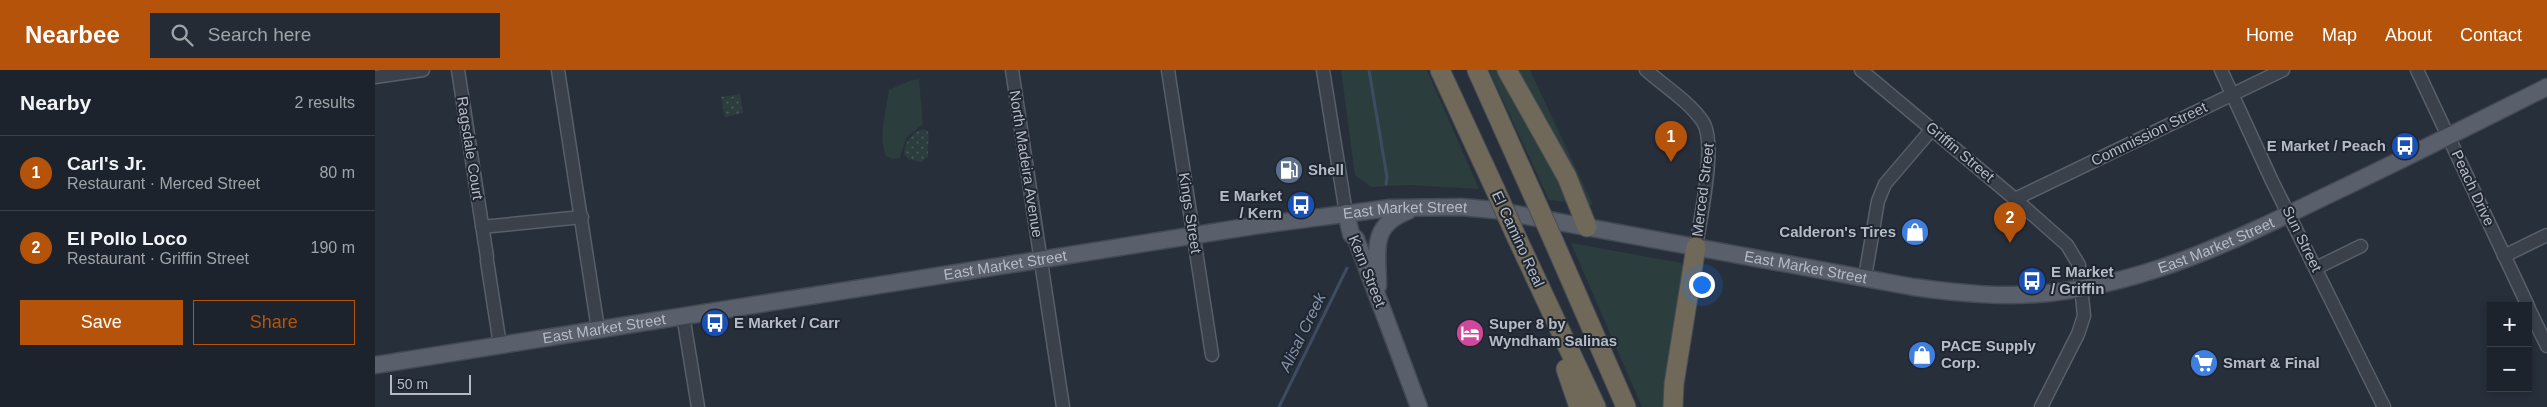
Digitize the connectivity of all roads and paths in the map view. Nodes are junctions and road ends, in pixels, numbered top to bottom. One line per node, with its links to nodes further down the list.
1 (423, 70): 15 (street)
2 (458, 70): 25 (street, Ragsdale Court)
3 (558, 70): 24 (street)
4 (1012, 70): 32 (street, North Madeira Avenue)
5 (1168, 70): 27 (street, Kings Street)
6 (1323, 70): 22 (street, Kern Street)
7 (1440, 70): 35 (highway, El Camino Real, bridge)
8 (1477, 70): 51 (highway, El Camino Real, bridge)
9 (1507, 70): 26 (highway)
10 (1646, 70): 30 (street, Merced Street)
11 (1861, 70): 18 (street, Griffin Street)
12 (2221, 70): 17 (street, Sun Street)
13 (2283, 70): 17 (street, Commission Street)
14 (2417, 70): 19 (street, Peach Drive)
15 (375, 77)
16 (2547, 87): 19 (main road, East Market Street)
17 (2233, 94): 20 (street, Commission Street); 23 (street, Sun Street)
18 (1932, 129): 20 (street, Griffin Street); 34 (street)
19 (2449, 137): 23 (main road, East Market Street); 31 (street, Peach Drive)
20 (2015, 198): 36 (street, Griffin Street)
21 (1419, 207): 22 (main road, East Market Street); 26 (main road, East Market Street); 37 (main road)
22 (1346, 213): 27 (main road, East Market Street); 37 (main road, Kern Street)
23 (2290, 214): 33 (street, Sun Street); 36 (main road, East Market Street)
24 (582, 217): 25 (street); 41 (street)
25 (482, 227): 42 (street, Ragsdale Court)
26 (1587, 227): 30 (main road, East Market Street)
27 (1194, 234): 32 (main road, East Market Street); 44 (street, Kings Street)
28 (2547, 235): 31 (street)
29 (2361, 246): 33 (street)
30 (1696, 247): 34 (main road, East Market Street); 52 (highway)
31 (2504, 256): 38 (street, Peach Drive)
32 (1040, 259): 40 (main road, East Market Street); 47 (street, North Madeira Avenue)
33 (2316, 268): 54 (street, Sun Street)
34 (1865, 276): 36 (main road, East Market Street)
35 (1536, 278): 49 (highway); 50 (highway, El Camino Real)
36 (2082, 288): 53 (street, Griffin Street)
37 (1379, 298): 48 (main road, Kern Street)
38 (2526, 302)
39 (2532, 314): 43 (street, Peach Drive)
40 (683, 315): 41 (main road, East Market Street); 46 (street)
41 (599, 329): 42 (main road, East Market Street)
42 (500, 345): 45 (main road, East Market Street)
43 (2547, 346)
44 (1212, 355)
45 (375, 365)
46 (698, 407)
47 (1063, 407)
48 (1419, 407)
49 (1579, 407)
50 (1596, 407)
51 (1626, 407)
52 (1673, 407)
53 (2041, 407)
54 (2384, 407)

